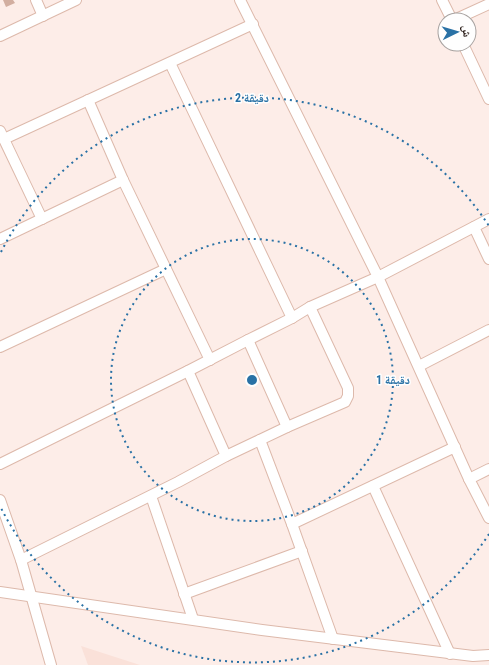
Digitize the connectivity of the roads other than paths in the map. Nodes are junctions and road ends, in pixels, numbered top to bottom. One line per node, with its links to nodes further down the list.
1 (36, 0): 8 (street)
2 (76, 0): 8 (street)
3 (240, 0): 9 (street)
4 (442, 0): 6 (street)
5 (489, 4): 7 (street)
6 (449, 12)
7 (471, 12)
8 (43, 16): 10 (street)
9 (252, 24): 12 (street); 23 (street)
10 (0, 36)
11 (467, 52): 13 (street)
12 (170, 63): 14 (street); 25 (street)
13 (489, 99)
14 (88, 100): 15 (street); 16 (street)
15 (2, 135): 17 (street)
16 (123, 180): 17 (street); 22 (street)
17 (42, 219): 20 (street)
18 (489, 219): 19 (street)
19 (474, 227): 21 (street); 23 (street)
20 (0, 239)
21 (489, 259)
22 (166, 269): 28 (street); 29 (street)
23 (378, 277): 24 (street); 30 (street)
24 (310, 308): 25 (street); 32 (street)
25 (292, 318): 27 (street)
26 (489, 330): 30 (street)
27 (248, 340): 29 (street); 32 (street)
28 (0, 347)
29 (210, 360): 31 (street)
30 (419, 366): 34 (street)
31 (188, 371): 35 (street); 36 (street)
32 (287, 427): 33 (street)
33 (260, 440): 35 (street); 43 (street)
34 (455, 447): 38 (street); 39 (street)
35 (226, 456): 40 (street)
36 (0, 464)
37 (489, 469): 38 (street)
38 (469, 479): 42 (street)
39 (373, 486): 43 (street); 51 (street)
40 (151, 496): 45 (street); 47 (street)
41 (0, 500): 45 (street)
42 (489, 518)
43 (292, 524): 44 (street)
44 (302, 551): 47 (street); 50 (street)
45 (22, 560): 48 (street)
46 (0, 592): 48 (street)
47 (184, 594): 49 (street)
48 (32, 598): 49 (street); 54 (street)
49 (193, 620): 50 (street)
50 (333, 639): 51 (street)
51 (450, 654): 53 (street)
52 (489, 656): 53 (street)
53 (472, 661)
54 (50, 665)

